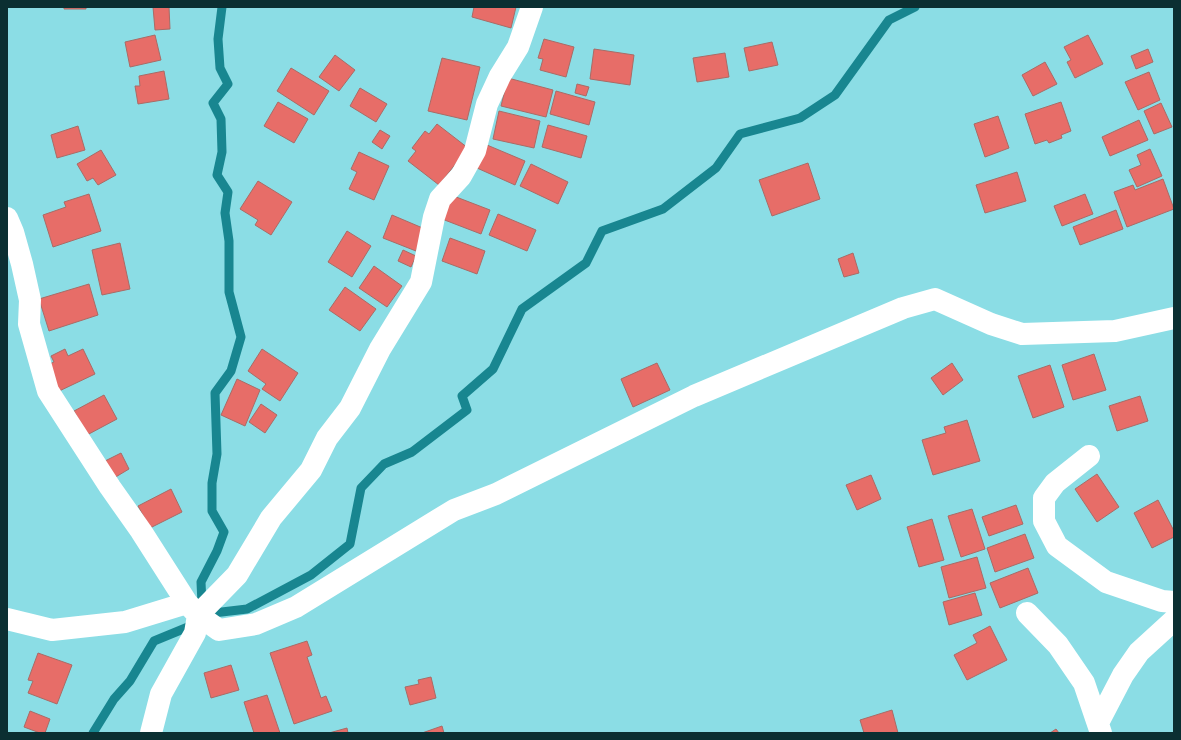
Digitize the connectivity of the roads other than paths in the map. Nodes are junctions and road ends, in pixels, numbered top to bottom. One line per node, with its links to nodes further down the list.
1 (532, 7): 6 (street)
2 (7, 218): 6 (street)
3 (1174, 318): 6 (street)
4 (1089, 456): 5 (street)
5 (1174, 602)
6 (193, 609): 8 (street); 11 (street)
7 (1027, 613): 10 (street)
8 (7, 619)
9 (1174, 620): 10 (street)
10 (1099, 728)
11 (151, 733)

